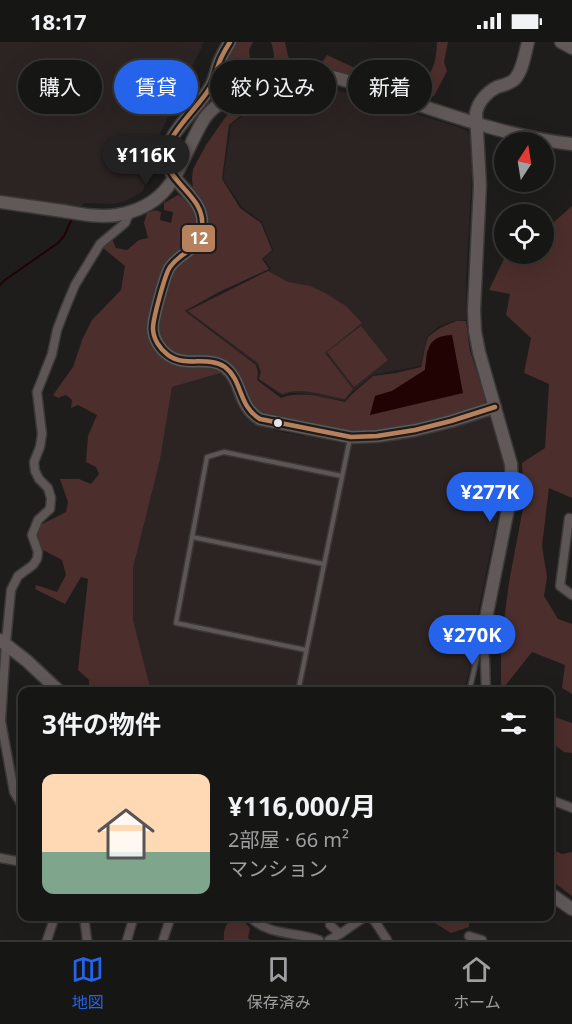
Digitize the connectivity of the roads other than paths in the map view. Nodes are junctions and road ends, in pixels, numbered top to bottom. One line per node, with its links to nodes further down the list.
1 (230, 42): 5 (street)
2 (528, 42): 3 (street)
3 (476, 123): 4 (street); 5 (street); 8 (street)
4 (572, 144)
5 (175, 178): 7 (street); 9 (street)
6 (0, 202): 7 (street)
7 (130, 212): 16 (street)
8 (495, 407): 9 (street); 15 (street)
9 (351, 437): 10 (lane)
10 (342, 476): 12 (lane); 13 (lane)
11 (569, 518): 14 (street)
12 (192, 537): 13 (lane); 17 (lane)
13 (324, 564): 17 (lane)
14 (572, 595)
15 (482, 638): 21 (lane); 22 (street)
16 (3, 642): 18 (street); 19 (street)
17 (306, 650): 20 (lane)
18 (2, 674): 23 (street)
19 (55, 687)
20 (299, 687)
21 (470, 687)
22 (486, 687)
23 (18, 798)
24 (554, 801): 25 (street)
25 (572, 808)
26 (0, 858): 27 (street)
27 (18, 861)
28 (554, 896): 29 (street)
29 (572, 909)
30 (53, 921): 40 (street)
31 (85, 921): 41 (street)
32 (133, 921): 42 (street)
33 (169, 921): 43 (street)
34 (253, 921): 44 (street)
35 (360, 921): 38 (street)
36 (374, 921): 46 (street)
37 (330, 925): 38 (street)
38 (340, 934): 45 (street)
39 (469, 936): 47 (street)
40 (47, 940)
41 (87, 940)
42 (127, 940)
43 (163, 940)
44 (319, 940)
45 (328, 940)
46 (387, 940)
47 (482, 940)

